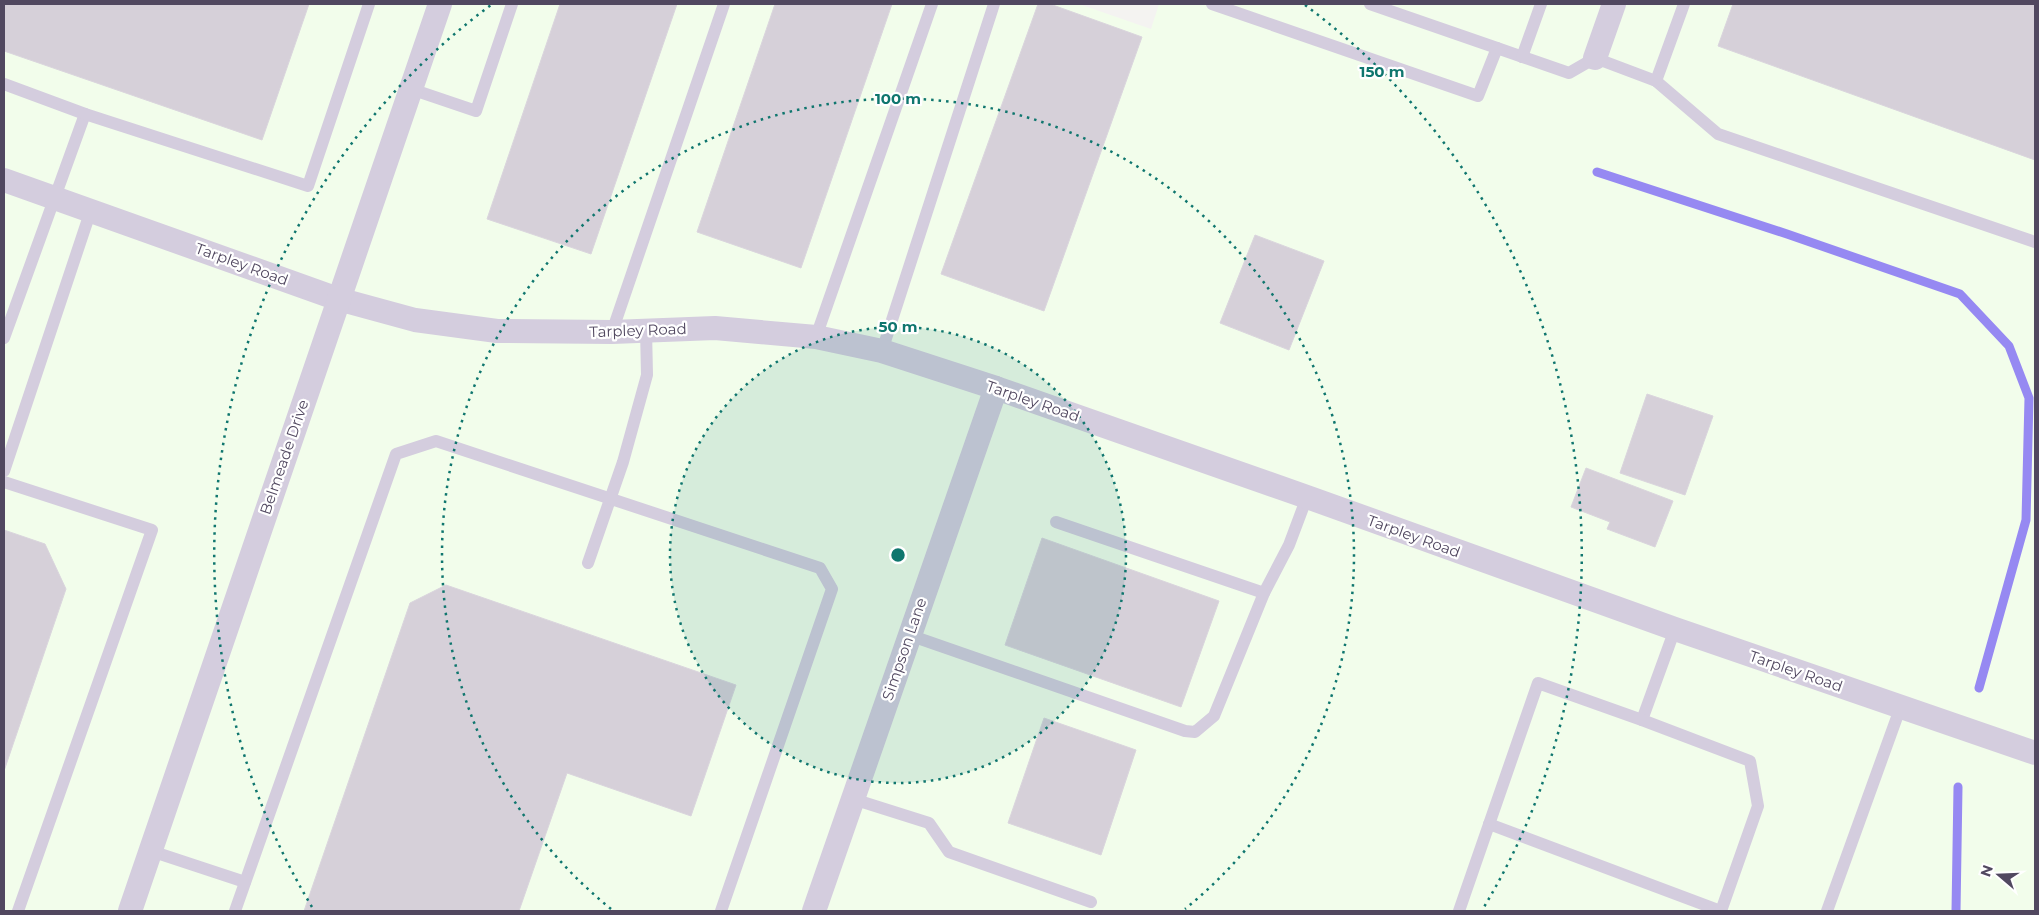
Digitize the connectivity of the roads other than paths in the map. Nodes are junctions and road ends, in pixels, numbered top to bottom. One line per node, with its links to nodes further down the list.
1 (368, 4): 18 (lane)
2 (440, 4): 17 (street, Belmeade Drive)
3 (512, 4): 17 (lane)
4 (724, 4): 25 (lane)
5 (932, 4): 27 (lane)
6 (994, 4): 28 (lane)
7 (1212, 4): 12 (lane)
8 (1370, 4): 12 (lane)
9 (1542, 4): 13 (lane)
10 (1614, 4): 14 (street)
11 (1684, 4): 15 (lane)
12 (1497, 48): 13 (lane)
13 (1522, 57): 14 (lane)
14 (1594, 58): 15 (lane)
15 (1656, 82): 22 (lane)
16 (4, 84): 18 (lane)
17 (411, 89): 23 (street, Belmeade Drive)
18 (85, 114): 20 (lane)
19 (4, 180): 20 (street, Tarpley Road)
20 (53, 198): 21 (street, Tarpley Road); 26 (lane)
21 (91, 210): 23 (street, Tarpley Road); 30 (lane)
22 (2035, 242)
23 (338, 298): 25 (street, Tarpley Road); 44 (street, Belmeade Drive)
24 (646, 329): 25 (street, Tarpley Road); 27 (street, Tarpley Road); 33 (lane)
25 (612, 332)
26 (4, 338)
27 (816, 338): 28 (street, Tarpley Road)
28 (882, 350): 29 (street, Tarpley Road)
29 (996, 388): 32 (street, Tarpley Road); 38 (street, Simpson Lane)
30 (4, 471)
31 (4, 482): 47 (lane)
32 (1307, 497): 36 (lane); 37 (street, Tarpley Road)
33 (610, 499): 35 (lane); 45 (lane); 50 (lane)
34 (1056, 522): 36 (lane)
35 (588, 563)
36 (1264, 593): 38 (lane)
37 (1674, 629): 39 (street, Tarpley Road); 40 (lane)
38 (909, 635): 42 (street, Simpson Lane)
39 (1901, 706): 41 (street, Tarpley Road); 54 (lane)
40 (1642, 720): 43 (lane); 53 (lane)
41 (2035, 753)
42 (852, 800): 46 (lane); 51 (street, Simpson Lane)
43 (1489, 824): 52 (lane); 53 (lane)
44 (151, 851): 45 (lane); 48 (street, Belmeade Drive)
45 (245, 882): 49 (lane)
46 (1091, 902)
47 (18, 911)
48 (130, 911)
49 (235, 911)
50 (721, 911)
51 (814, 911)
52 (1459, 911)
53 (1721, 911)
54 (1827, 911)

